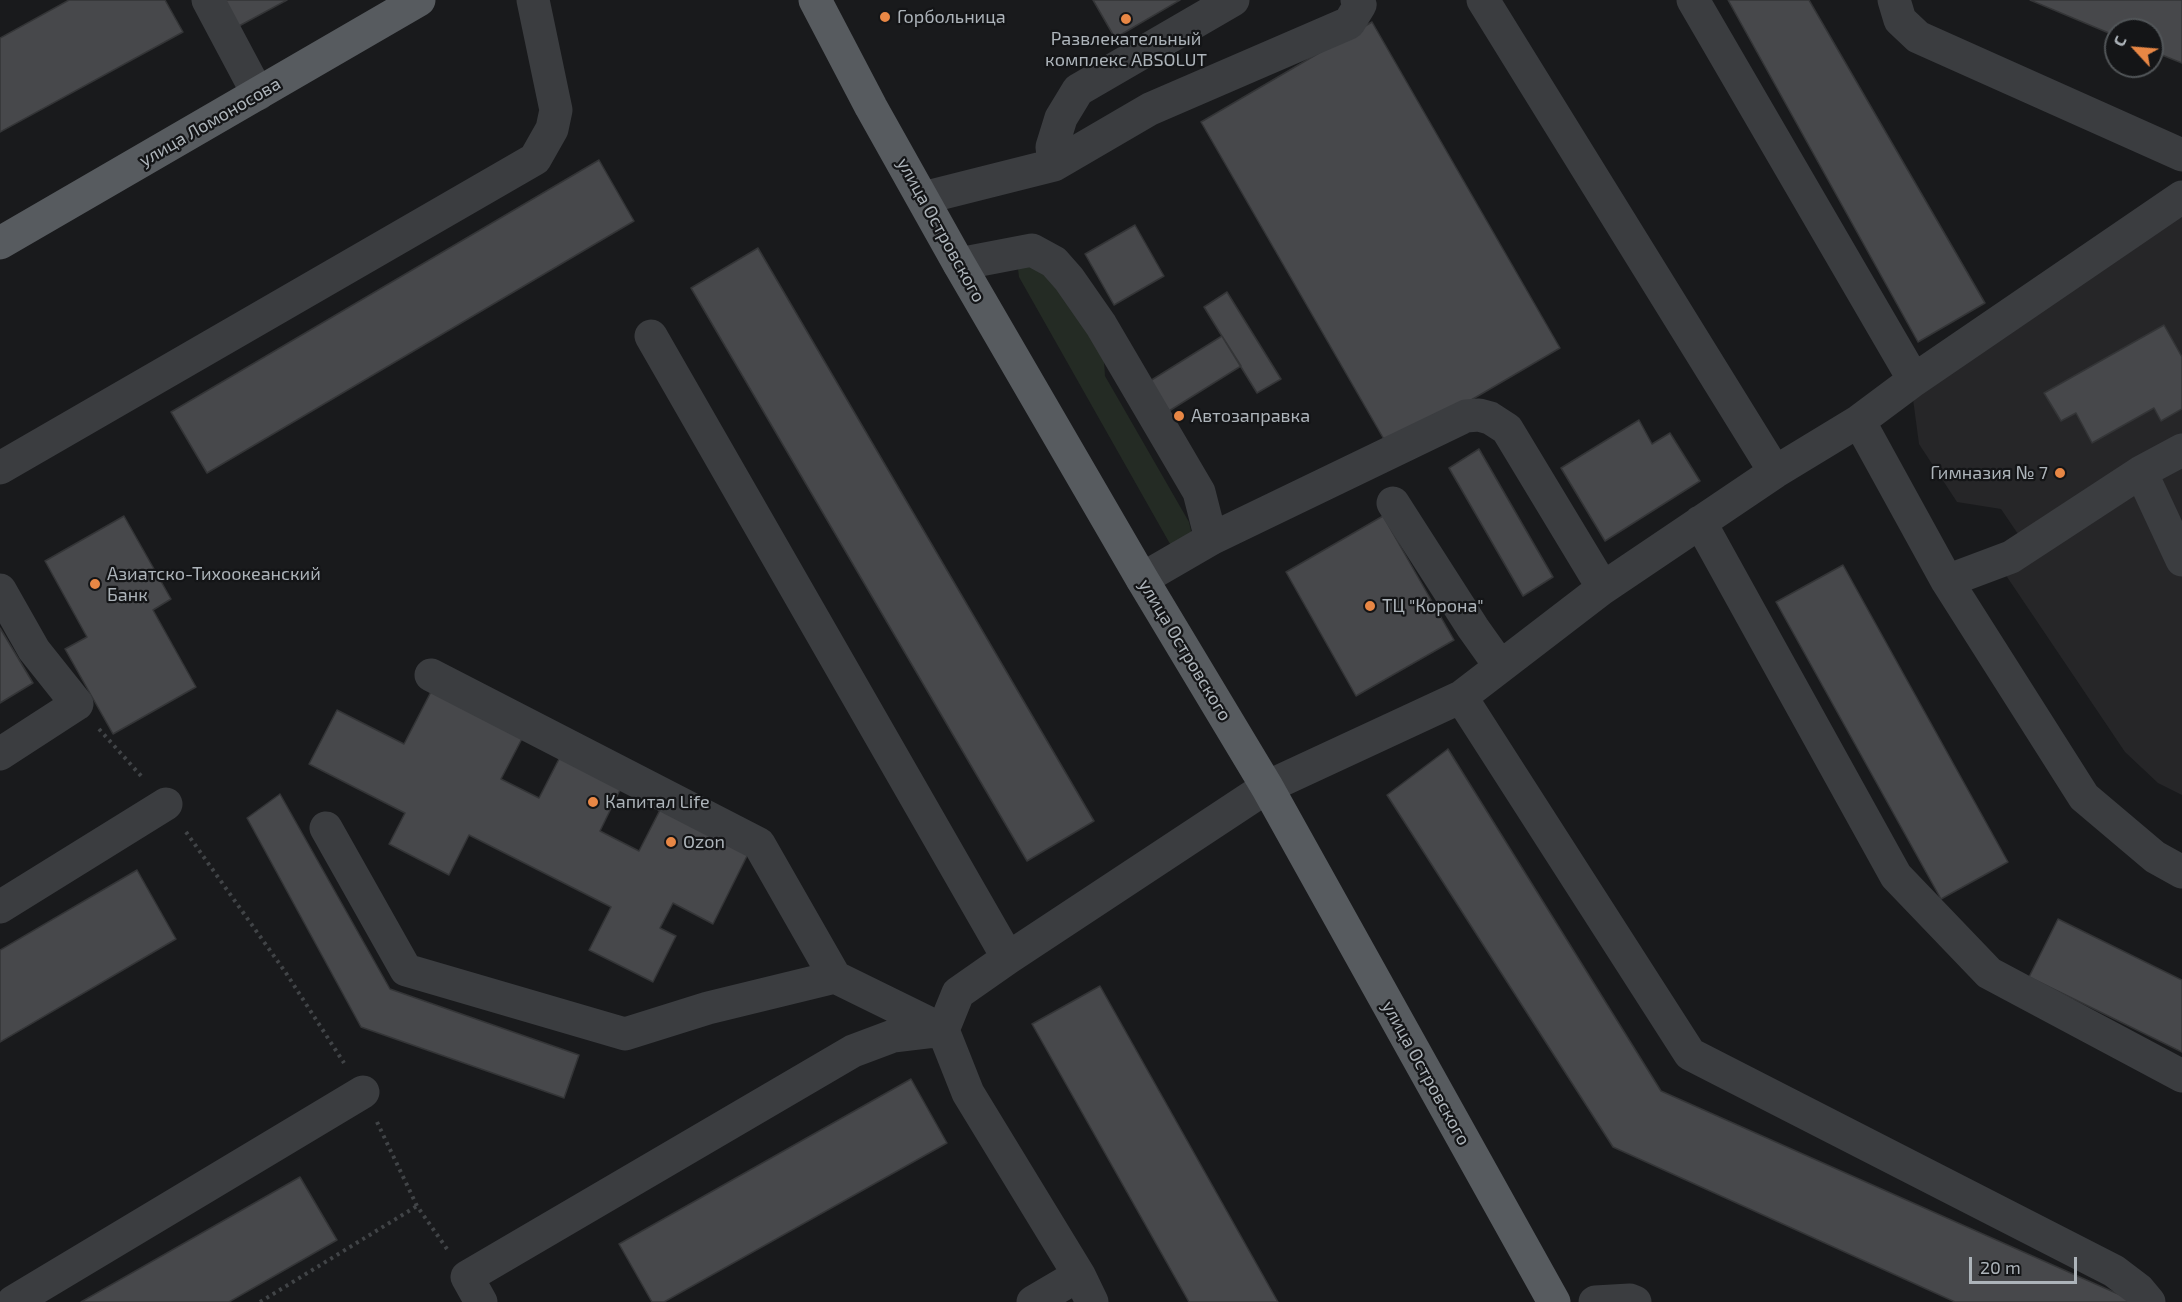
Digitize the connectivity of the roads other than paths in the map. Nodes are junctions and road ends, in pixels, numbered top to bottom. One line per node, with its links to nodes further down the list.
1 (208, 0): 10 (lane)
2 (419, 0): 10 (main road, улица Ломоносова)
3 (533, 0): 21 (lane)
4 (815, 0): 14 (main road, улица Островского)
5 (1233, 0): 12 (lane)
6 (1357, 0): 12 (lane)
7 (1483, 0): 22 (lane)
8 (1693, 0): 18 (lane)
9 (1894, 0): 11 (lane)
10 (258, 94): 15 (main road, улица Ломоносова)
11 (2182, 155)
12 (1054, 165): 14 (lane)
13 (2182, 197): 18 (lane)
14 (923, 198): 16 (main road, улица Островского)
15 (0, 243)
16 (959, 264): 26 (lane); 28 (main road, улица Островского)
17 (651, 336): 41 (lane)
18 (1914, 380): 19 (lane)
19 (1859, 421): 22 (lane); 29 (lane)
20 (2182, 450): 23 (lane)
21 (0, 468)
22 (1775, 472): 25 (lane)
23 (2141, 472): 27 (lane); 29 (lane)
24 (1393, 503): 32 (lane)
25 (1700, 522): 30 (lane); 44 (lane)
26 (1210, 539): 28 (lane); 30 (lane)
27 (2182, 560)
28 (1142, 579): 36 (main road, улица Островского)
29 (1947, 580): 39 (lane)
30 (1603, 588): 32 (lane)
31 (0, 590): 35 (lane)
32 (1500, 666): 34 (lane)
33 (431, 675): 42 (lane)
34 (1461, 697): 36 (lane); 53 (lane)
35 (0, 754)
36 (1267, 787): 41 (lane); 50 (main road, улица Островского)
37 (166, 804): 40 (lane)
38 (326, 828): 42 (lane)
39 (2182, 872)
40 (0, 907)
41 (1008, 958): 43 (lane)
42 (835, 977): 43 (lane)
43 (943, 1029): 46 (lane); 47 (lane)
44 (2182, 1076)
45 (363, 1092): 48 (lane)
46 (1085, 1288): 49 (lane)
47 (474, 1290)
48 (12, 1302)
49 (1032, 1302)
50 (1554, 1302)
51 (1595, 1302): 52 (lane)
52 (1635, 1302)
53 (2150, 1302)

